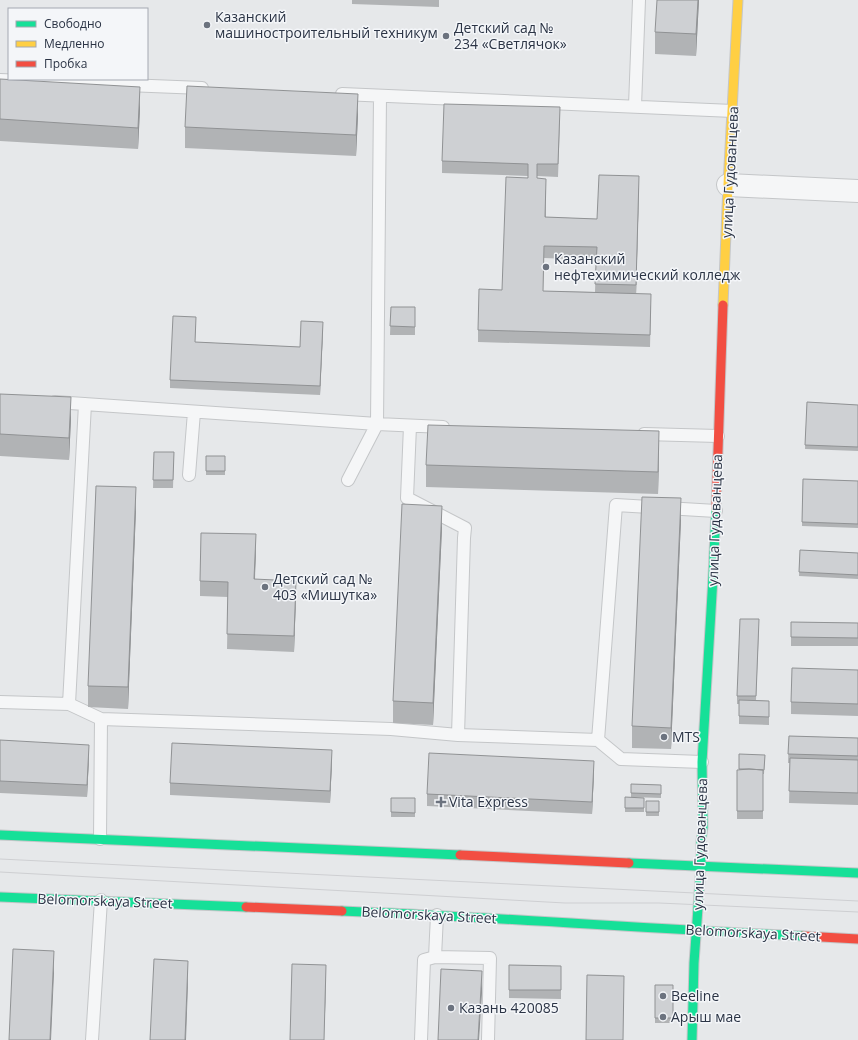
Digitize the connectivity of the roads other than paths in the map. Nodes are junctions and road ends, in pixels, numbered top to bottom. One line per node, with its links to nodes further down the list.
1 (639, 0): 7 (lane)
2 (738, 0): 8 (main road, улица Гудованцева)
3 (0, 80): 4 (lane)
4 (214, 89)
5 (332, 94): 6 (lane)
6 (380, 96): 7 (lane); 14 (lane)
7 (635, 106): 8 (lane)
8 (732, 111): 9 (main road, улица Гудованцева)
9 (728, 185): 10 (street); 18 (main road, улица Гудованцева)
10 (858, 191)
11 (46, 401): 12 (lane)
12 (85, 404): 13 (lane); 23 (lane)
13 (194, 412): 14 (lane); 19 (lane)
14 (377, 424): 15 (lane); 20 (lane)
15 (410, 426): 16 (lane); 25 (lane)
16 (458, 428)
17 (632, 434): 18 (lane)
18 (718, 436): 21 (main road, улица Гудованцева)
19 (189, 475)
20 (348, 480)
21 (716, 511): 26 (lane); 27 (main road, улица Гудованцева)
22 (0, 702): 23 (lane)
23 (69, 704): 24 (lane)
24 (101, 719): 25 (lane); 29 (lane)
25 (458, 735): 26 (lane)
26 (598, 740): 27 (lane)
27 (702, 762): 30 (main road, улица Гудованцева)
28 (0, 835): 29 (main road)
29 (100, 840): 30 (main road)
30 (701, 866): 31 (main road); 35 (main road, улица Гудованцева)
31 (858, 873)
32 (0, 897): 33 (main road, Belomorskaya Street)
33 (101, 900): 34 (main road, Belomorskaya Street); 38 (lane)
34 (437, 915): 35 (main road, Belomorskaya Street); 37 (lane)
35 (696, 931): 36 (main road, Belomorskaya Street); 41 (main road, улица Гудованцева)
36 (858, 939)
37 (435, 957): 39 (lane); 40 (lane)
38 (92, 1040)
39 (421, 1040)
40 (488, 1040)
41 (692, 1040)

